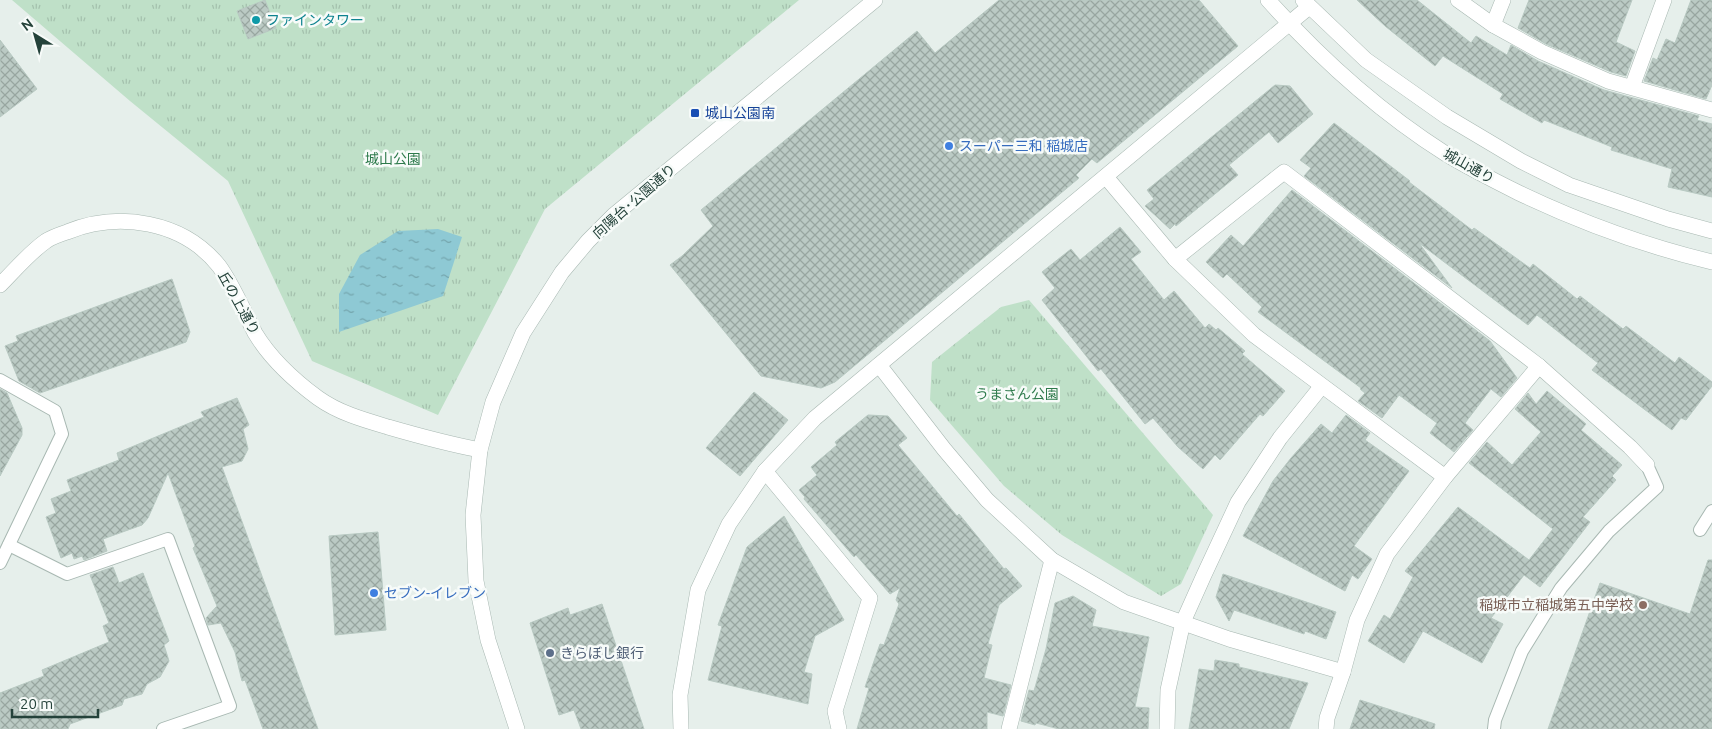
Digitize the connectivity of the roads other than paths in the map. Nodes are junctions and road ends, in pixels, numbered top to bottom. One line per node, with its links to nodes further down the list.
1 (875, 0): 20 (street, 向陽台･公園通り)
2 (1268, 0): 7 (street, 城山通り)
3 (1458, 0): 8 (street)
4 (1503, 0): 8 (street)
5 (1664, 0): 9 (street)
6 (1306, 4): 7 (street); 12 (street)
7 (1290, 24): 11 (street); 14 (street, 城山通り)
8 (1493, 25): 9 (street)
9 (1632, 87): 10 (street)
10 (1712, 110)
11 (1106, 177): 13 (street); 16 (street)
12 (1712, 231)
13 (1176, 259): 17 (street); 19 (street)
14 (1712, 262)
15 (0, 286): 20 (street, 丘の上通り)
16 (879, 365): 22 (street); 27 (street)
17 (1539, 366): 21 (street); 23 (street)
18 (0, 380): 26 (lane)
19 (1321, 387): 23 (street); 29 (street)
20 (480, 450): 32 (street, 向陽台･公園通り)
21 (1647, 465): 38 (lane)
22 (765, 471): 33 (street); 34 (street)
23 (1445, 477): 30 (street)
24 (1712, 511): 25 (lane)
25 (1700, 530)
26 (8, 545): 28 (lane); 31 (lane)
27 (1052, 560): 29 (street); 35 (street)
28 (0, 563)
29 (1183, 622): 30 (street); 36 (street)
30 (1343, 672): 37 (street)
31 (163, 729)
32 (517, 729)
33 (681, 729)
34 (839, 729)
35 (1009, 729)
36 (1167, 729)
37 (1326, 729)
38 (1494, 729)

